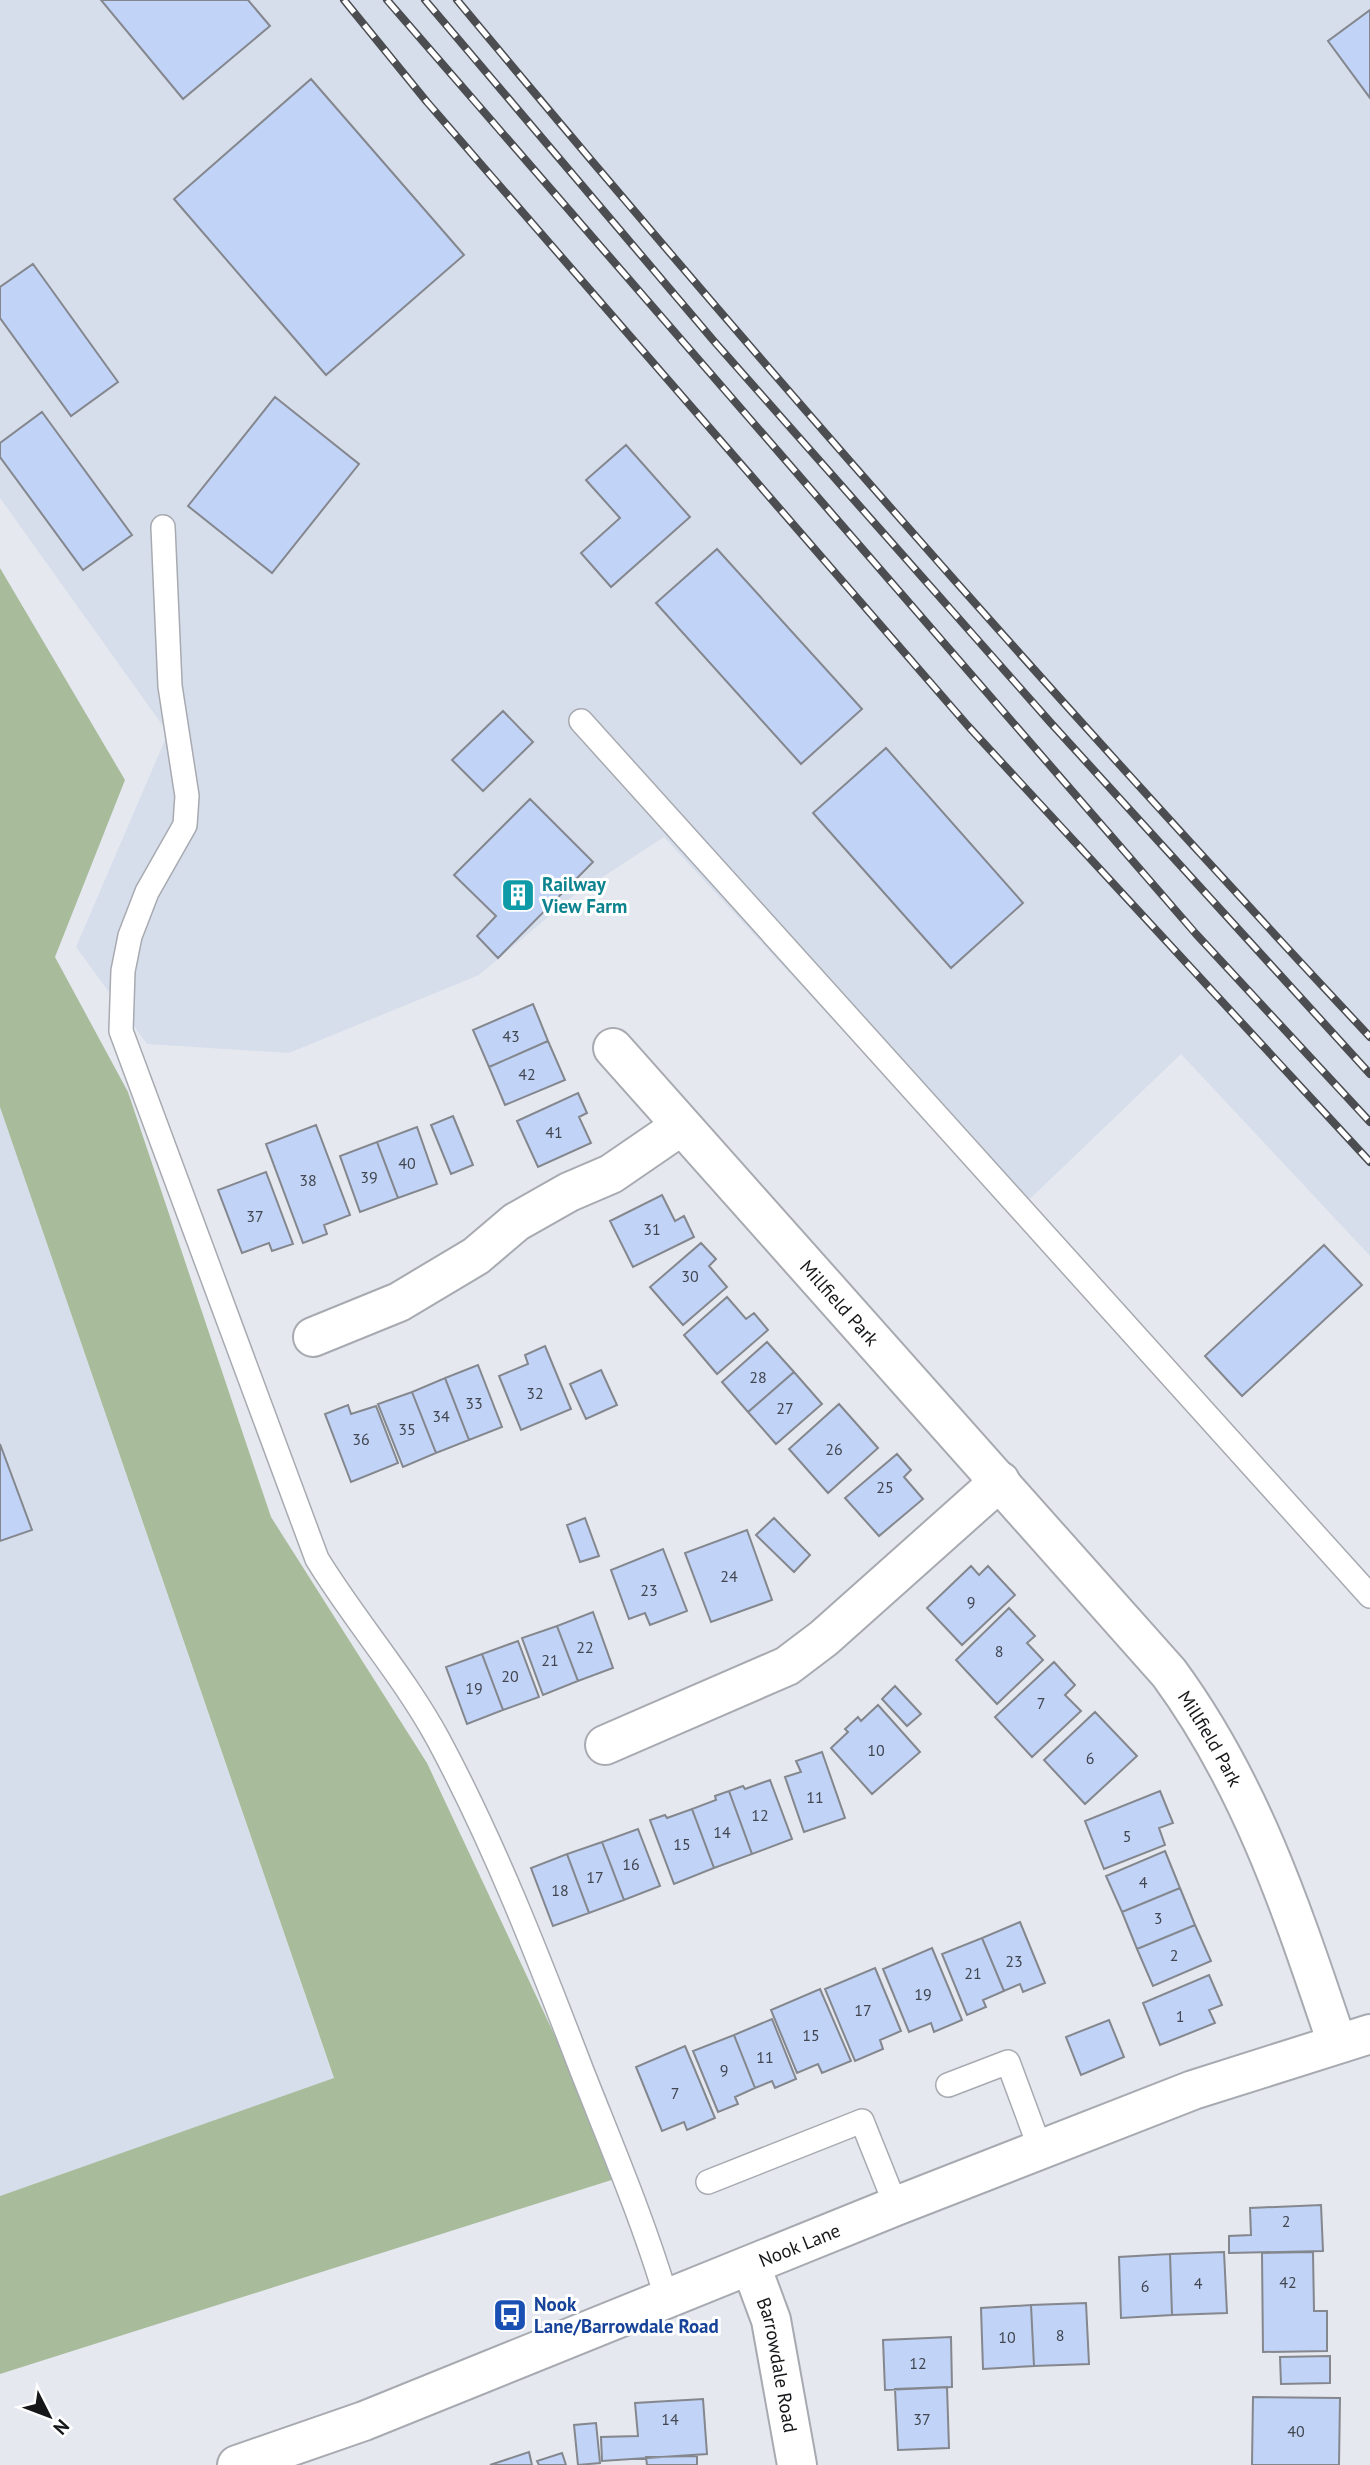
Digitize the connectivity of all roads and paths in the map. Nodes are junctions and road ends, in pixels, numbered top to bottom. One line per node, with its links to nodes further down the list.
1 (163, 527): 15 (lane)
2 (581, 721): 7 (lane)
3 (613, 1048): 4 (street, Millfield Park)
4 (681, 1126): 5 (street); 6 (street, Millfield Park)
5 (313, 1337)
6 (1000, 1481): 8 (street); 9 (street, Millfield Park)
7 (1370, 1597)
8 (604, 1745)
9 (1358, 2037): 11 (street, Nook Lane)
10 (948, 2085): 11 (lane)
11 (1041, 2151): 13 (street, Nook Lane)
12 (708, 2182): 13 (lane)
13 (896, 2206): 14 (street, Nook Lane)
14 (751, 2266): 15 (street, Nook Lane); 17 (street, Barrowdale Road)
15 (667, 2300): 16 (street, Nook Lane)
16 (237, 2465)
17 (797, 2465)

